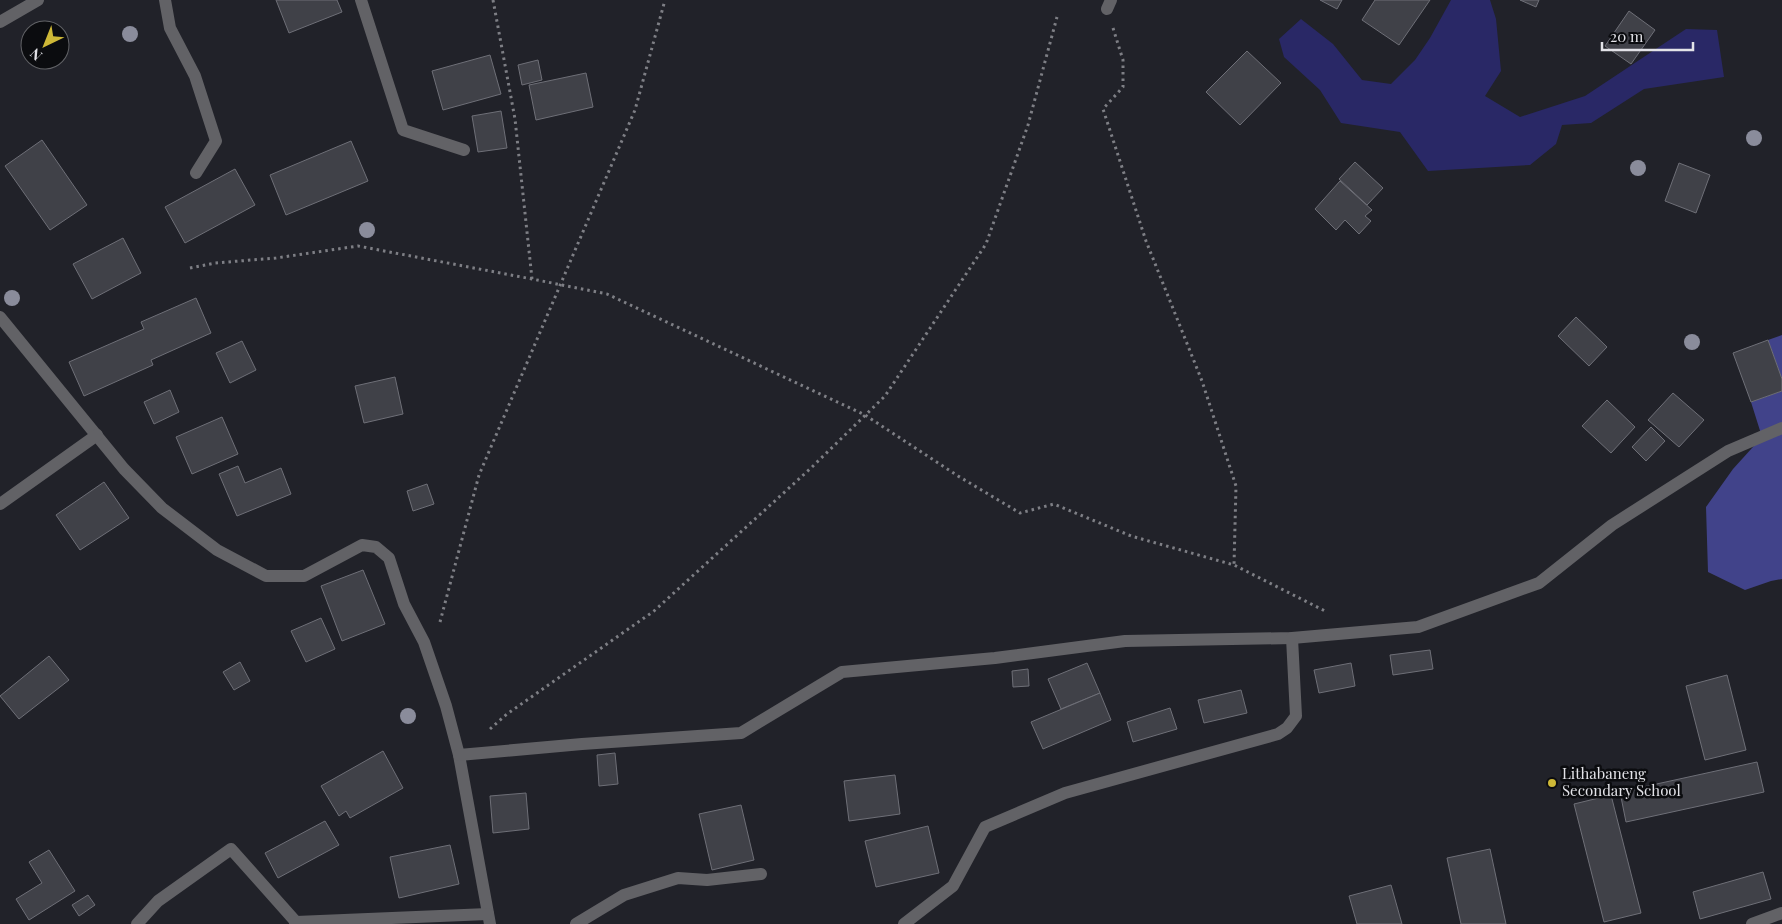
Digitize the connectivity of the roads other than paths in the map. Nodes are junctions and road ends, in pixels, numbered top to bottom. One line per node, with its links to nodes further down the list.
1 (38, 0): 4 (street)
2 (165, 0): 6 (street)
3 (361, 0): 5 (street)
4 (0, 22)
5 (464, 150)
6 (196, 173)
7 (0, 317): 9 (street)
8 (1782, 428): 11 (street)
9 (97, 435): 10 (street); 12 (street)
10 (0, 504)
11 (1292, 638): 12 (street); 19 (street)
12 (459, 755): 15 (street)
13 (760, 874): 18 (street)
14 (1782, 913): 20 (street)
15 (489, 919): 16 (street)
16 (295, 923): 17 (street)
17 (137, 924)
18 (576, 924)
19 (904, 924)
20 (1752, 924)

